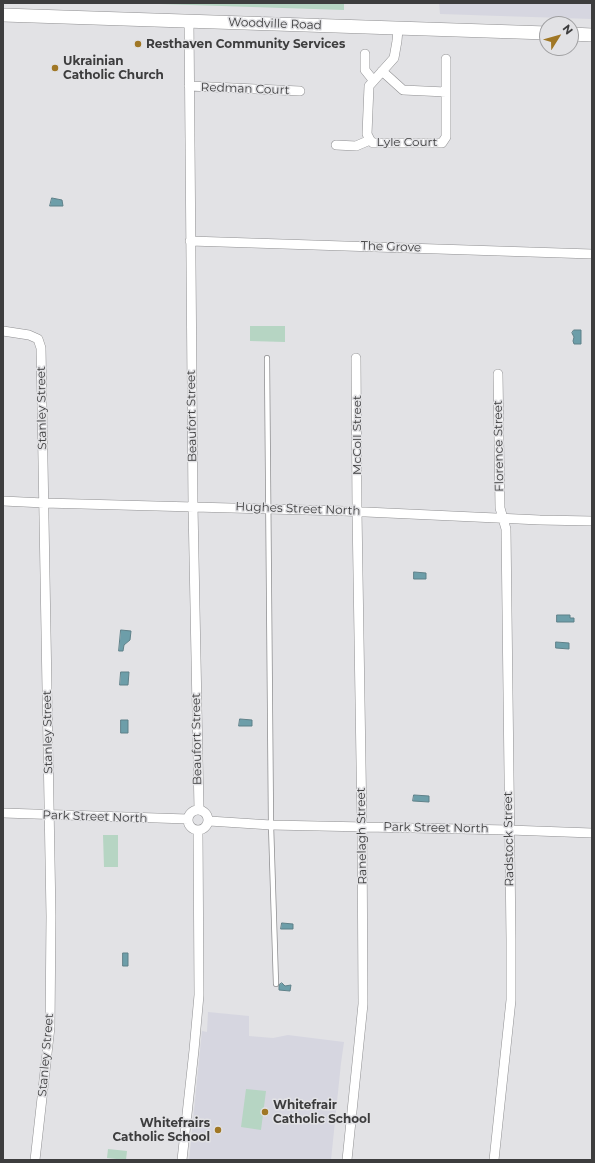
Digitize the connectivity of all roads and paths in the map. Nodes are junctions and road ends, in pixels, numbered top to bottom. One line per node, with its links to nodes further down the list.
1 (3, 15): 2 (main road, Woodville Road)
2 (188, 21): 3 (main road, Woodville Road); 11 (street, Beaufort Street)
3 (398, 29): 4 (main road, Woodville Road); 9 (street, Lyle Court)
4 (539, 34)
5 (579, 34): 6 (main road)
6 (592, 35)
7 (365, 54): 10 (street)
8 (446, 60): 13 (street, Lyle Court)
9 (382, 71): 10 (street, Lyle Court); 13 (street)
10 (374, 80): 14 (street, Lyle Court)
11 (189, 86): 12 (street, Redman Court); 16 (street, Beaufort Street)
12 (300, 91)
13 (446, 92): 14 (street, Lyle Court)
14 (370, 140): 15 (street, Lyle Court)
15 (336, 144)
16 (190, 241): 17 (street, The Grove); 24 (street, Beaufort Street)
17 (592, 254)
18 (3, 331): 23 (street, Stanley Street)
19 (267, 358): 25 (lane)
20 (356, 358): 26 (street, McColl Street)
21 (498, 374): 27 (street, Florence Street)
22 (3, 501): 23 (street, Hughes Street North)
23 (44, 503): 24 (street, Hughes Street North); 31 (street, Stanley Street)
24 (193, 506): 25 (street, Hughes Street North); 29 (street, Beaufort Street)
25 (268, 508): 26 (street, Hughes Street North); 34 (lane)
26 (357, 511): 27 (street, Hughes Street North); 35 (street, Ranelagh Street)
27 (502, 518): 28 (street, Hughes Street North); 36 (street, Radstock Street)
28 (592, 521)
29 (199, 810): 32 (street); 33 (street)
30 (3, 813): 31 (street, Park Street North)
31 (50, 815): 32 (street, Park Street North); 40 (street, Stanley Street)
32 (188, 820): 37 (street)
33 (208, 821): 34 (street, Park Street North); 37 (street)
34 (271, 825): 35 (street, Park Street North); 39 (lane)
35 (362, 826): 36 (street, Park Street North); 42 (street, Ranelagh Street)
36 (509, 830): 38 (street, Park Street North); 43 (street, Radstock Street)
37 (198, 831): 41 (street)
38 (592, 833)
39 (276, 984)
40 (35, 1160)
41 (182, 1160)
42 (347, 1160)
43 (494, 1160)

